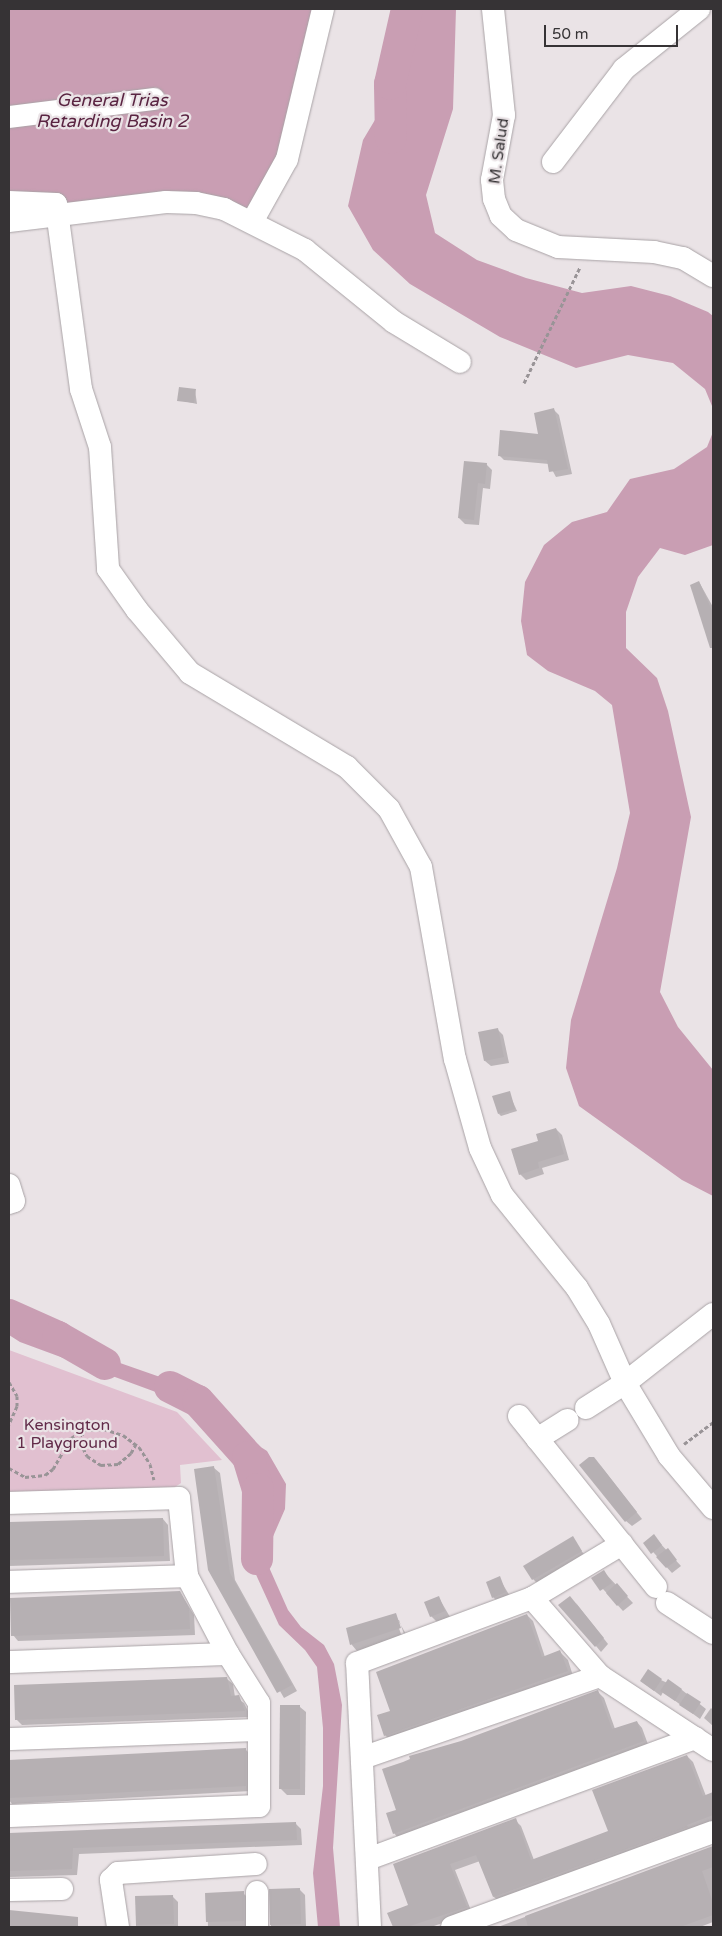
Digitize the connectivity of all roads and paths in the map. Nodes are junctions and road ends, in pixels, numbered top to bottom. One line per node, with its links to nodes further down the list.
1 (323, 9): 10 (street)
2 (493, 9): 11 (street, M. Salud)
3 (699, 9): 6 (street)
4 (154, 99): 5 (street)
5 (9, 117)
6 (552, 162)
7 (9, 202): 8 (street)
8 (58, 215): 9 (street); 10 (street); 19 (street)
9 (9, 221)
10 (252, 222): 13 (street)
11 (713, 276)
12 (572, 283): 14 (path)
13 (460, 362)
14 (524, 383)
15 (9, 1185): 16 (street)
16 (9, 1203)
17 (713, 1314): 19 (street)
18 (9, 1382): 24 (path)
19 (625, 1383): 20 (street); 28 (street)
20 (586, 1408)
21 (519, 1416): 26 (street)
22 (566, 1420): 26 (street)
23 (713, 1422): 28 (path)
24 (9, 1424)
25 (82, 1431): 27 (path); 27 (path); 29 (path)
26 (537, 1439): 33 (street)
27 (136, 1444): 30 (path)
28 (669, 1456): 32 (street)
29 (9, 1468)
30 (153, 1499): 31 (street); 34 (street)
31 (9, 1503)
32 (713, 1508)
33 (622, 1544): 36 (street); 37 (street)
34 (187, 1576): 35 (street); 38 (street)
35 (9, 1582)
36 (532, 1598): 40 (street); 44 (street)
37 (713, 1633)
38 (228, 1654): 39 (street); 41 (street)
39 (9, 1662)
40 (600, 1676): 43 (street); 44 (street)
41 (259, 1730): 42 (street); 45 (street)
42 (9, 1739)
43 (704, 1744): 47 (street)
44 (362, 1758): 47 (street)
45 (9, 1816)
46 (713, 1832): 55 (street)
47 (368, 1859): 54 (street)
48 (256, 1864): 52 (street)
49 (62, 1888): 50 (street)
50 (9, 1890)
51 (257, 1892): 53 (street)
52 (118, 1927)
53 (257, 1927)
54 (370, 1927)
55 (452, 1927)

